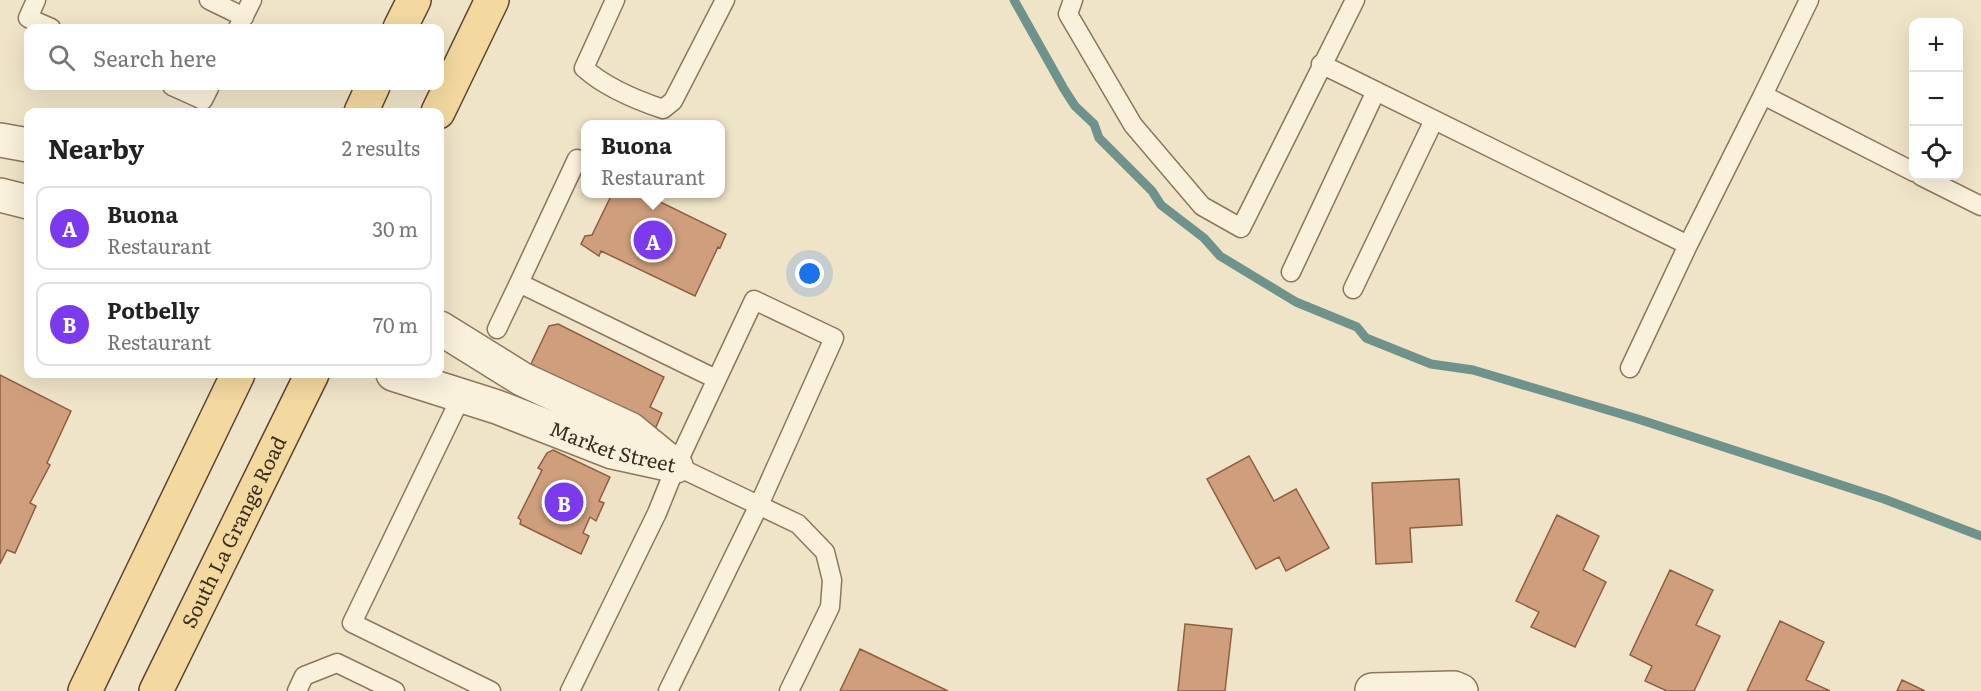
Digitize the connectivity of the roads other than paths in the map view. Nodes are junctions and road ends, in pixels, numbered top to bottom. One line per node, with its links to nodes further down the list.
1 (36, 0): 11 (lane)
2 (209, 0): 10 (lane)
3 (414, 0): 12 (main road)
4 (492, 0): 20 (main road)
5 (615, 0): 6 (lane)
6 (725, 0)
7 (1073, 0): 13 (lane)
8 (1355, 0): 13 (lane)
9 (1809, 0): 18 (lane)
10 (245, 15)
11 (42, 24)
12 (402, 24)
13 (1322, 64): 17 (lane)
14 (181, 90): 15 (lane)
15 (208, 90)
16 (372, 90): 19 (main road)
17 (1376, 91): 21 (lane); 31 (lane)
18 (1763, 95): 25 (lane); 30 (lane)
19 (363, 108)
20 (440, 108)
21 (1434, 120): 30 (lane); 33 (lane)
22 (0, 140): 23 (street)
23 (24, 144)
24 (577, 159): 32 (lane)
25 (1909, 169)
26 (1929, 180): 29 (lane)
27 (0, 195): 28 (street)
28 (24, 201)
29 (1981, 206)
30 (1688, 245): 36 (lane)
31 (1291, 272)
32 (519, 283): 34 (lane); 40 (lane)
33 (1353, 289)
34 (497, 329)
35 (444, 330): 42 (street, Market Street)
36 (1630, 368)
37 (236, 378): 46 (main road)
38 (310, 378): 47 (main road, South La Grange Road)
39 (406, 378): 41 (street, Market Street)
40 (716, 379): 42 (lane); 43 (lane)
41 (462, 395): 42 (street, Market Street); 49 (lane)
42 (675, 466): 43 (lane); 50 (lane)
43 (759, 505): 51 (lane); 52 (lane)
44 (300, 683): 48 (lane)
45 (1371, 690): 53 (street)
46 (85, 691)
47 (156, 691)
48 (395, 691)
49 (491, 691)
50 (570, 691)
51 (668, 691)
52 (789, 691)
53 (1461, 691)

